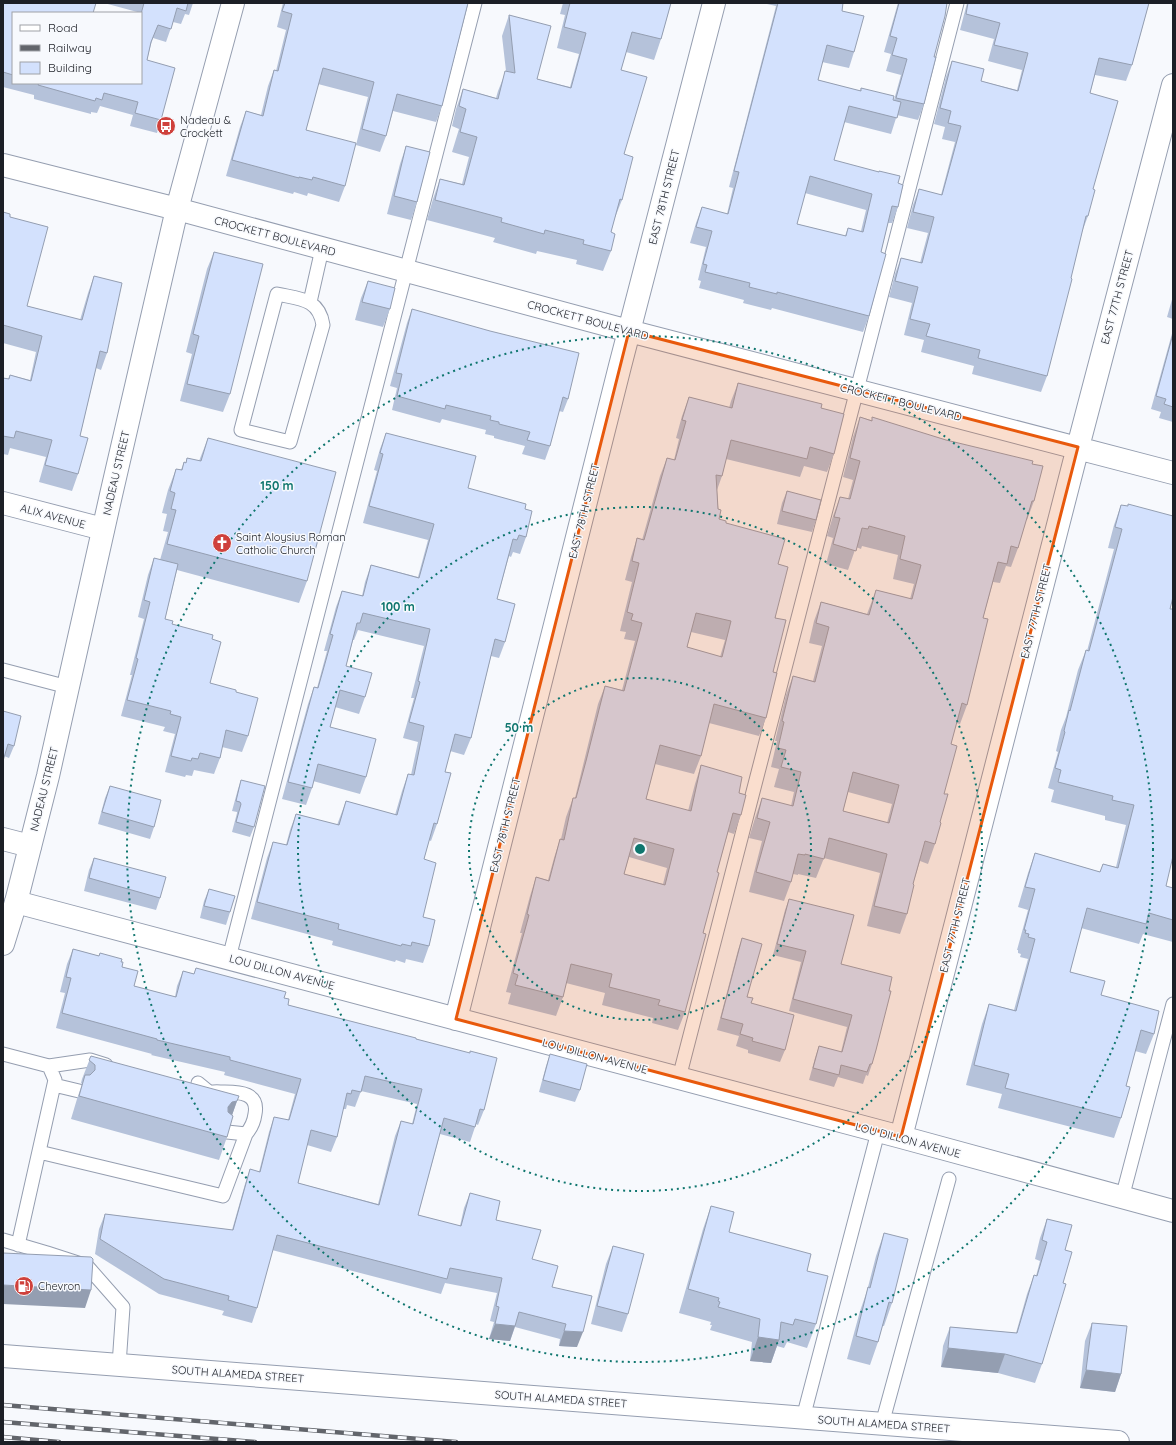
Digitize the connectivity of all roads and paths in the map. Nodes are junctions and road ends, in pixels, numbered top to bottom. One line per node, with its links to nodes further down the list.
1 (233, 3): 7 (street, NADEAU STREET)
2 (475, 3): 9 (lane)
3 (714, 3): 11 (street, EAST 78TH STREET)
4 (957, 3): 12 (lane)
5 (1173, 85): 13 (street, EAST 77TH STREET)
6 (3, 165): 7 (street, CROCKETT BOULEVARD)
7 (177, 209): 8 (street, CROCKETT BOULEVARD); 16 (street, NADEAU STREET)
8 (322, 249): 9 (street, CROCKETT BOULEVARD); 10 (lane)
9 (407, 272): 11 (street, CROCKETT BOULEVARD); 23 (lane)
10 (310, 302): 10 (lane)
11 (629, 331): 12 (street, CROCKETT BOULEVARD); 25 (street, EAST 78TH STREET)
12 (857, 390): 13 (street, CROCKETT BOULEVARD); 29 (lane)
13 (1078, 447): 14 (street, CROCKETT BOULEVARD); 36 (street, EAST 77TH STREET)
14 (1173, 473)
15 (3, 503): 16 (street, ALIX AVENUE)
16 (103, 529): 18 (street, NADEAU STREET)
17 (3, 670): 18 (lane)
18 (68, 687): 20 (street, NADEAU STREET)
19 (3, 839): 20 (street)
20 (30, 846): 21 (street, NADEAU STREET)
21 (16, 902): 22 (street, NADEAU STREET); 23 (street, LOU DILLON AVENUE)
22 (3, 944)
23 (229, 958): 25 (street, LOU DILLON AVENUE)
24 (1173, 1004): 39 (lane)
25 (456, 1019): 29 (street, LOU DILLON AVENUE)
26 (3, 1054): 27 (lane)
27 (49, 1066): 28 (lane); 30 (lane)
28 (119, 1068)
29 (678, 1078): 34 (street, LOU DILLON AVENUE)
30 (54, 1085): 32 (lane); 37 (lane)
31 (196, 1089): 35 (lane)
32 (79, 1092)
33 (227, 1132): 35 (lane)
34 (878, 1132): 36 (street, LOU DILLON AVENUE); 45 (lane)
35 (246, 1134): 37 (lane)
36 (901, 1137): 39 (street, LOU DILLON AVENUE)
37 (39, 1152): 42 (lane)
38 (950, 1179): 46 (lane)
39 (1122, 1198): 40 (street, LOU DILLON AVENUE)
40 (1173, 1211)
41 (3, 1240): 42 (lane)
42 (18, 1245): 44 (lane)
43 (3, 1356): 44 (street, SOUTH ALAMEDA STREET)
44 (119, 1365): 45 (street, SOUTH ALAMEDA STREET)
45 (803, 1418): 46 (street, SOUTH ALAMEDA STREET)
46 (882, 1424): 47 (street, SOUTH ALAMEDA STREET)
47 (1118, 1442)

